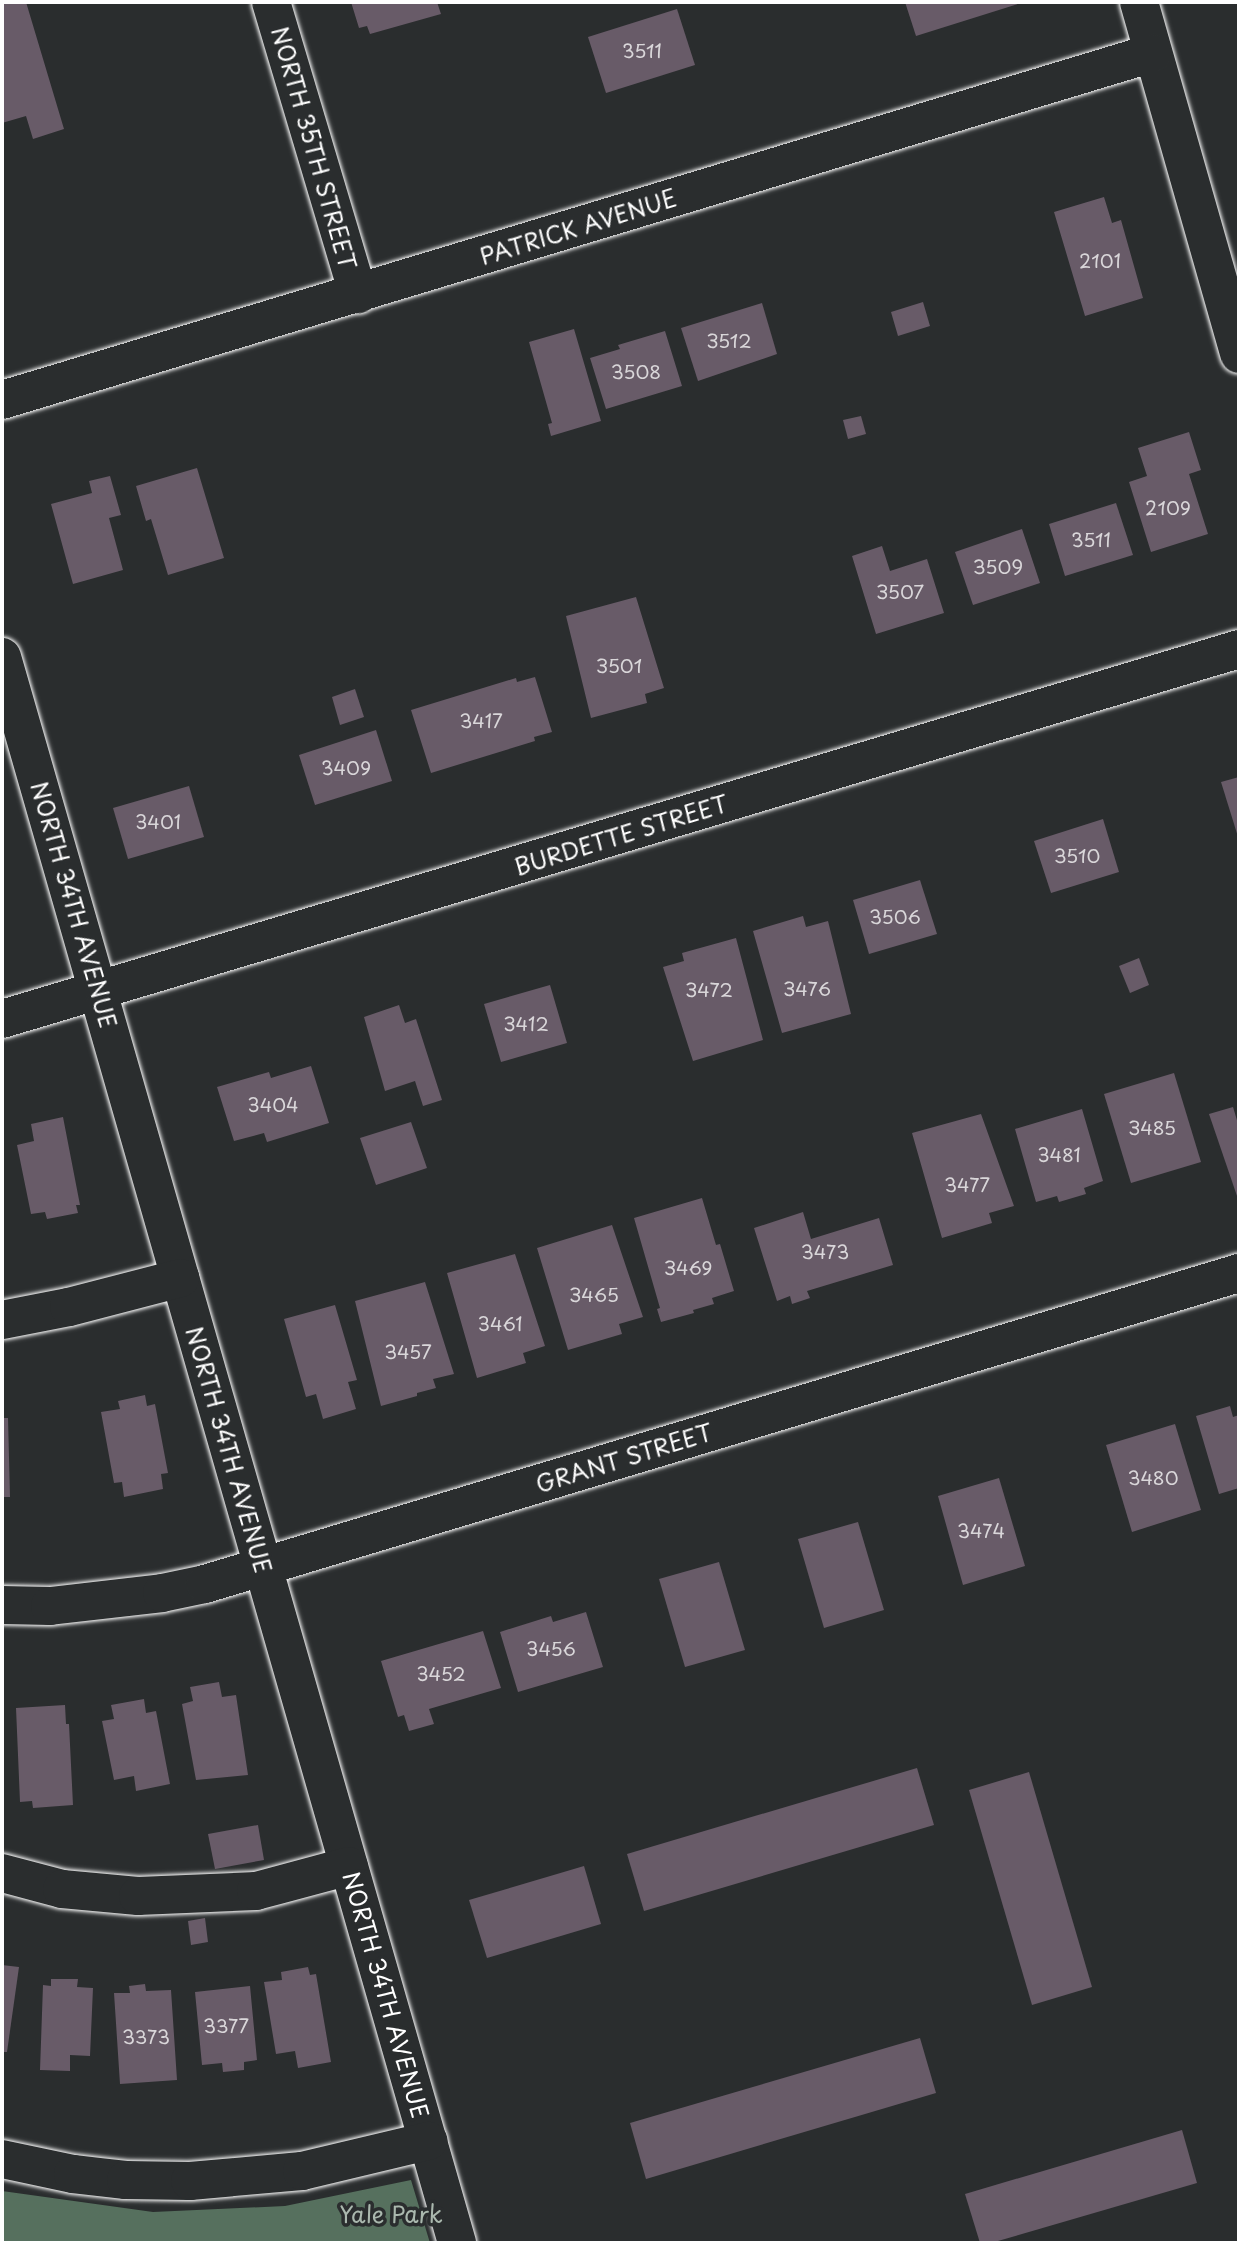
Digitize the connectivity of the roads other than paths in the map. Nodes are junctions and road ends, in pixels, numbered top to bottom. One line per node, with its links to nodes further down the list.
1 (271, 2): 5 (street, NORTH 35TH STREET)
2 (1139, 2): 3 (street)
3 (1153, 53): 4 (street); 5 (street, PATRICK AVENUE)
4 (1227, 264): 6 (street)
5 (358, 294): 7 (street, PATRICK AVENUE)
6 (1239, 354)
7 (2, 400)
8 (1239, 649): 11 (street, BURDETTE STREET)
9 (2, 657): 10 (street, NORTH 34TH AVENUE)
10 (10, 714): 11 (street, NORTH 34TH AVENUE)
11 (99, 992): 12 (street, BURDETTE STREET); 14 (street, NORTH 34TH AVENUE)
12 (2, 1019)
13 (1239, 1273): 16 (street, GRANT STREET)
14 (180, 1278): 15 (street); 16 (street, NORTH 34TH AVENUE)
15 (2, 1320)
16 (263, 1566): 17 (street, GRANT STREET); 18 (street, NORTH 34TH AVENUE)
17 (2, 1605)
18 (349, 1866): 19 (street); 20 (street, NORTH 34TH AVENUE)
19 (2, 1872)
20 (428, 2141): 21 (street); 22 (street, NORTH 34TH AVENUE)
21 (2, 2159)
22 (457, 2243)

